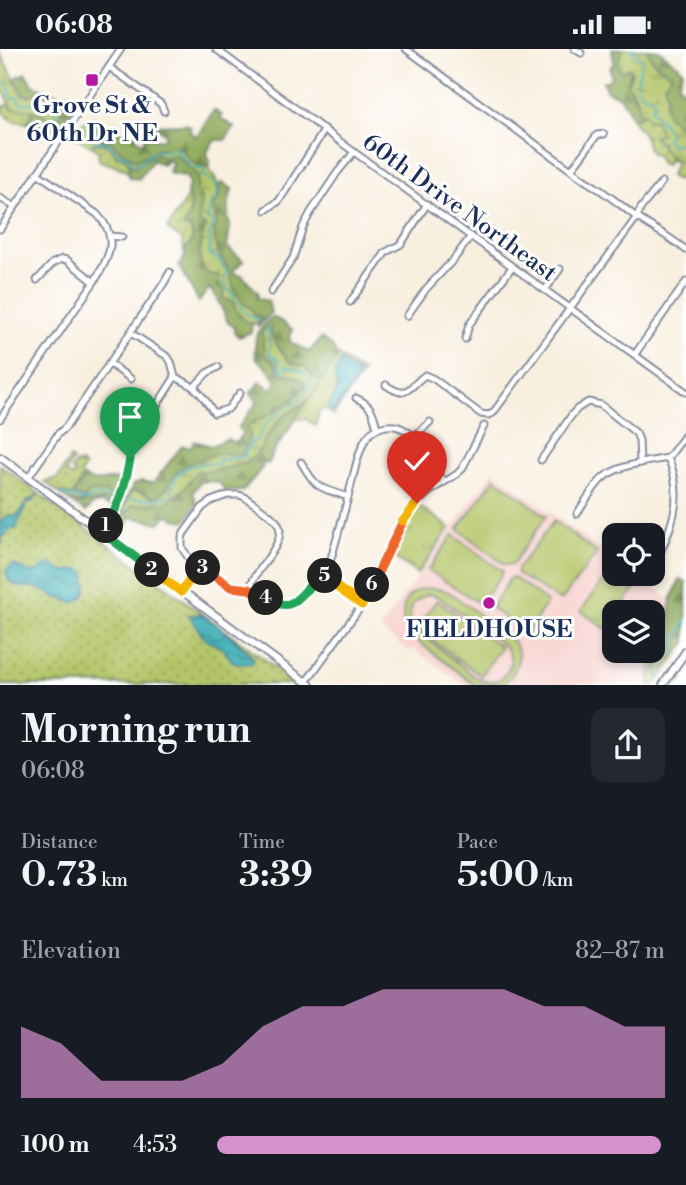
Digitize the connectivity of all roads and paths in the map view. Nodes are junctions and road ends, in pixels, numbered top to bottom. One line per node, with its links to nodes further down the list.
1 (121, 49): 4 (street)
2 (216, 49): 6 (street, 60th Drive Northeast)
3 (406, 49): 9 (street)
4 (109, 67): 5 (street); 10 (street)
5 (164, 111)
6 (325, 129): 8 (street, 60th Drive Northeast); 15 (street)
7 (604, 134): 9 (street)
8 (354, 152): 13 (street, 60th Drive Northeast); 29 (street)
9 (571, 170): 16 (street)
10 (37, 173): 14 (street); 18 (street)
11 (662, 182): 16 (street)
12 (0, 198): 14 (street)
13 (428, 204): 19 (street, 60th Drive Northeast); 30 (street)
14 (15, 207): 17 (street)
15 (267, 209)
16 (637, 217): 21 (street); 31 (street)
17 (0, 229)
18 (109, 236): 20 (street); 26 (street)
19 (471, 236): 22 (street, 60th Drive Northeast); 32 (street)
20 (122, 237)
21 (686, 250)
22 (512, 267): 28 (street, 60th Drive Northeast); 34 (street)
23 (560, 269): 28 (street)
24 (170, 272): 33 (street)
25 (37, 280): 26 (street)
26 (94, 282): 45 (street)
27 (686, 282): 35 (street)
28 (545, 290): 31 (street, 60th Drive Northeast)
29 (271, 292)
30 (351, 302)
31 (570, 308): 35 (street, 60th Drive Northeast); 40 (street)
32 (407, 316)
33 (131, 333): 36 (street); 38 (street)
34 (465, 339)
35 (635, 354): 42 (street, 60th Drive Northeast)
36 (110, 364): 39 (street); 57 (street)
37 (218, 367): 41 (street)
38 (175, 377): 41 (street); 62 (street)
39 (131, 379)
40 (386, 384)
41 (194, 387): 43 (street)
42 (686, 392)
43 (240, 393)
44 (356, 398): 48 (street)
45 (0, 419)
46 (430, 422): 50 (street)
47 (484, 426): 58 (street)
48 (377, 428): 50 (street); 59 (street)
49 (686, 434): 52 (street)
50 (414, 437): 58 (street)
51 (0, 457): 57 (main road)
52 (668, 458): 55 (street); 56 (street)
53 (541, 460): 55 (street)
54 (301, 462): 59 (street)
55 (640, 463): 60 (street)
56 (682, 476)
57 (28, 478): 62 (main road)
58 (444, 482): 68 (street)
59 (348, 497): 65 (street)
60 (577, 513)
61 (682, 515): 63 (street)
62 (102, 532): 67 (main road)
63 (665, 544)
64 (200, 566): 66 (street); 66 (street); 67 (street)
65 (329, 575): 66 (street); 68 (street)
66 (249, 589)
67 (181, 592): 70 (main road)
68 (362, 605): 70 (street)
69 (686, 652): 71 (main road)
70 (308, 683)
71 (663, 684)

